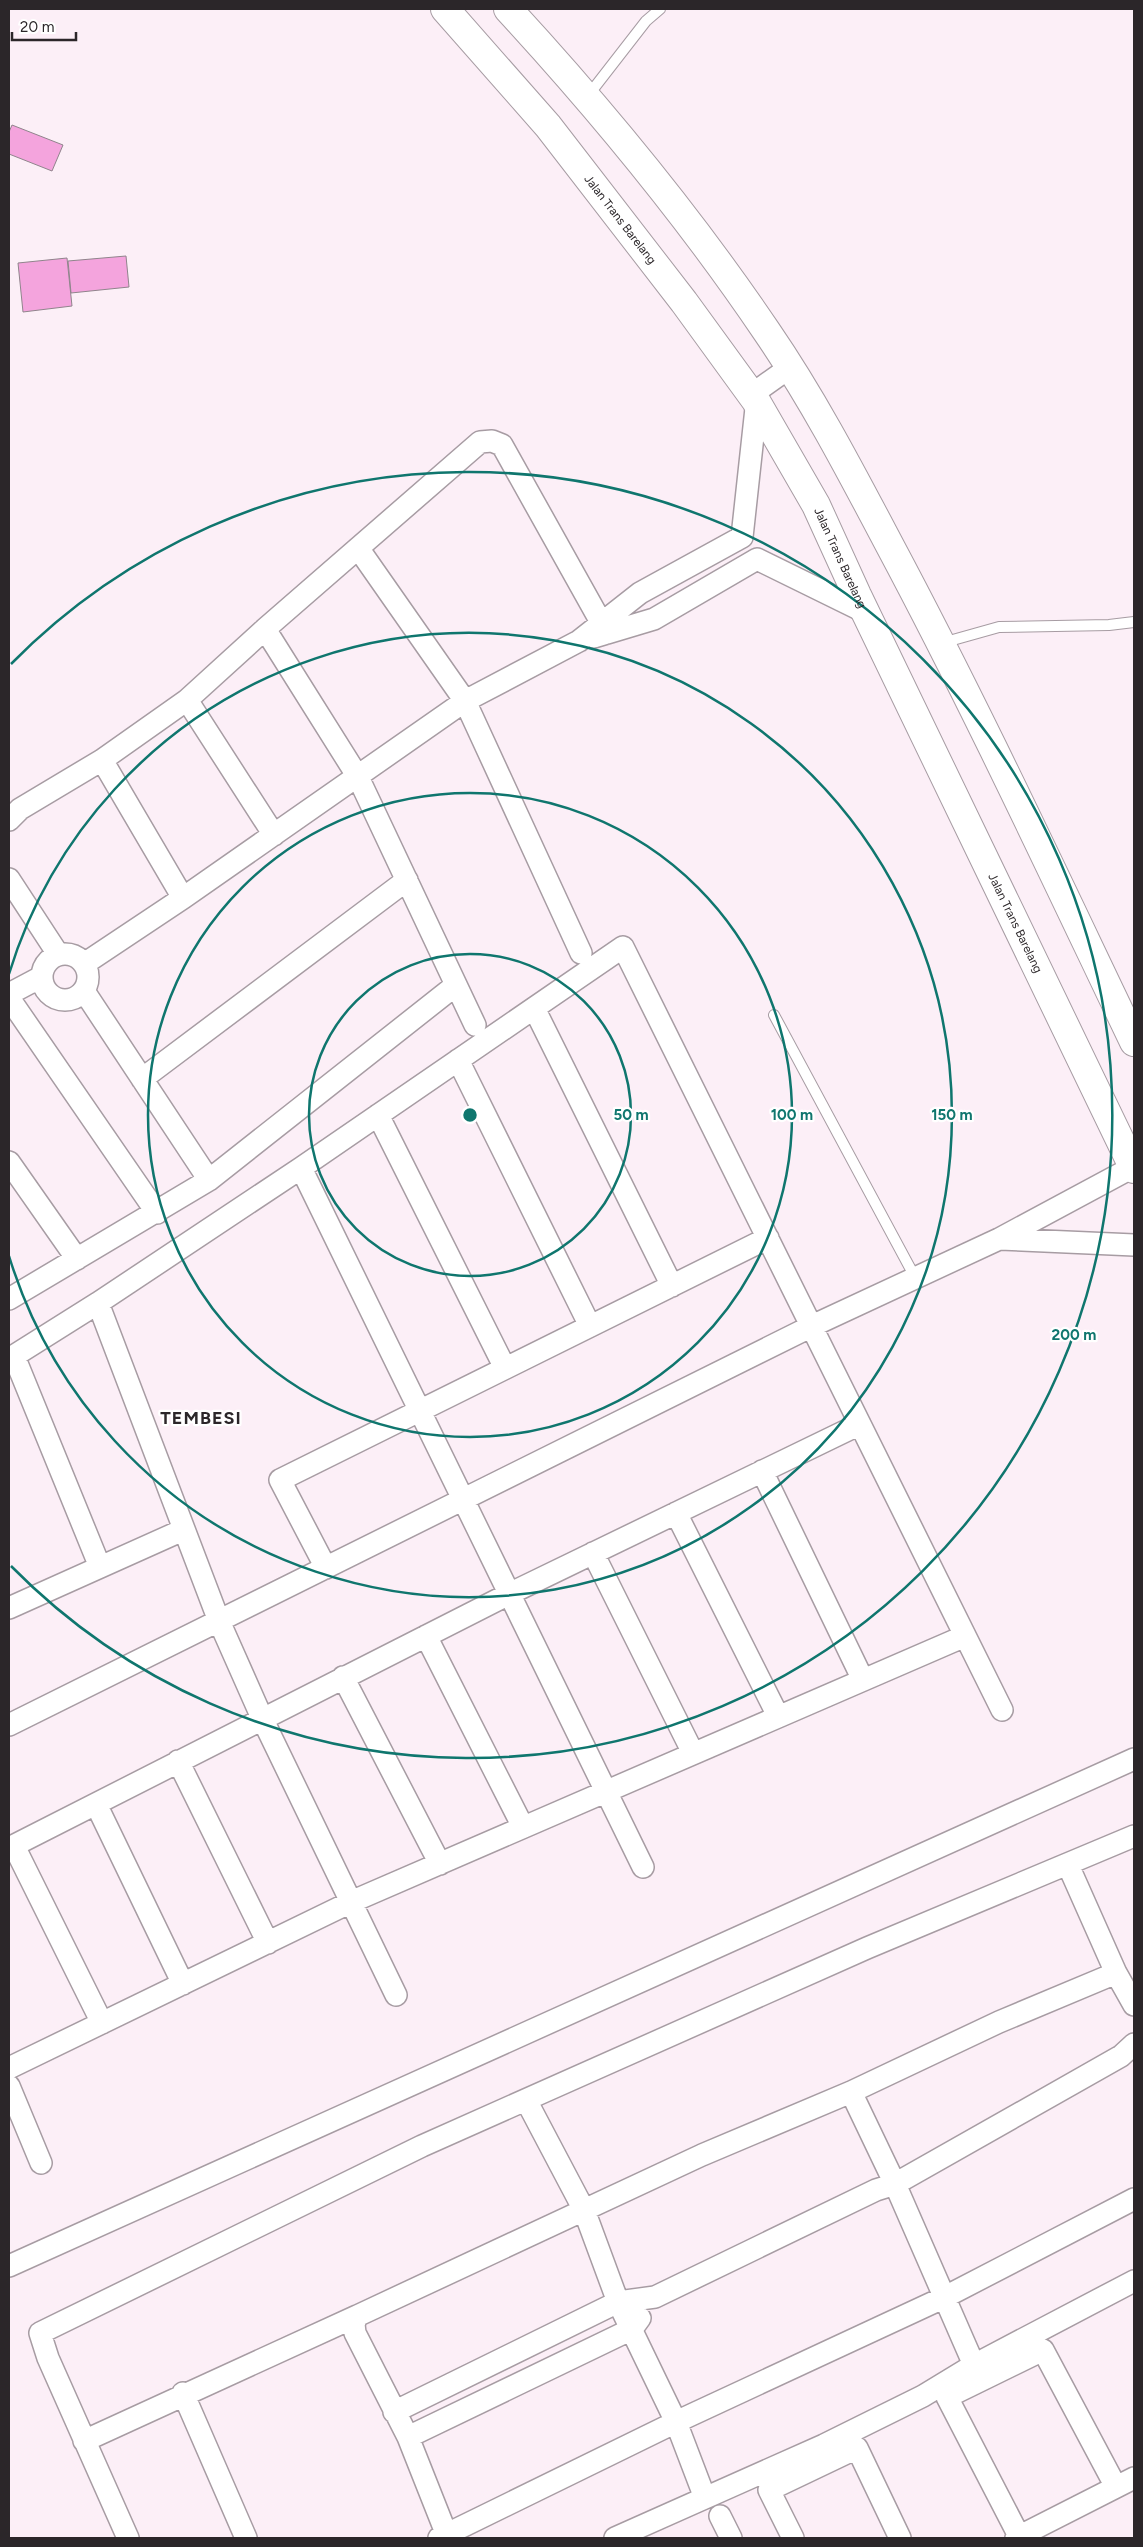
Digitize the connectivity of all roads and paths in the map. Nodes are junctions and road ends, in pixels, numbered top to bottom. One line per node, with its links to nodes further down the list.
1 (445, 9): 6 (highway, Jalan Trans Barelang)
2 (508, 9): 4 (highway)
3 (660, 9): 4 (lane)
4 (586, 98): 5 (highway)
5 (789, 368): 6 (street); 14 (highway)
6 (756, 401): 7 (street); 10 (highway, Jalan Trans Barelang)
7 (742, 536): 9 (street); 12 (street)
8 (358, 548): 12 (street); 13 (street); 16 (street)
9 (757, 559): 10 (street); 12 (street)
10 (867, 613): 41 (highway, Jalan Trans Barelang)
11 (1134, 622): 14 (lane)
12 (605, 627): 16 (street)
13 (265, 629): 15 (street); 18 (street)
14 (942, 643): 35 (highway)
15 (187, 700): 17 (street); 20 (street)
16 (465, 701): 18 (street); 24 (street)
17 (102, 760): 19 (street); 23 (street)
18 (358, 777): 20 (street); 22 (street)
19 (9, 820)
20 (274, 835): 23 (street)
21 (9, 880): 25 (street)
22 (407, 880): 28 (street); 37 (street)
23 (184, 898): 26 (street)
24 (581, 953)
25 (58, 954): 26 (street); 27 (street)
26 (84, 964): 29 (street)
27 (41, 977): 29 (street); 30 (street)
28 (456, 985): 34 (street); 42 (street)
29 (84, 991): 37 (street)
30 (9, 994)
31 (9, 998): 43 (street)
32 (534, 1008): 36 (street); 44 (street); 49 (street)
33 (774, 1015): 48 (lane)
34 (475, 1025)
35 (1134, 1042)
36 (458, 1060): 38 (street); 52 (street)
37 (142, 1078): 42 (street)
38 (378, 1115): 40 (street); 55 (street)
39 (9, 1162): 47 (street)
40 (301, 1168): 51 (street); 56 (street)
41 (1134, 1168): 45 (street)
42 (209, 1180): 43 (street)
43 (157, 1213): 47 (street)
44 (768, 1238): 49 (street); 53 (street)
45 (999, 1239): 46 (street); 48 (street)
46 (1134, 1245)
47 (77, 1259): 50 (street)
48 (916, 1279): 53 (street)
49 (672, 1286): 52 (street)
50 (9, 1299)
51 (98, 1303): 54 (street); 61 (street)
52 (590, 1326): 55 (street)
53 (812, 1326): 57 (street); 59 (street)
54 (11, 1358): 63 (street)
55 (505, 1368): 56 (street)
56 (420, 1410): 59 (street); 64 (street)
57 (860, 1424): 58 (street); 69 (street)
58 (762, 1471): 60 (street); 71 (street)
59 (464, 1499): 64 (street); 65 (street)
60 (676, 1513): 62 (street); 73 (street)
61 (183, 1530): 63 (street); 67 (street)
62 (593, 1553): 65 (street); 76 (street)
63 (100, 1567): 66 (street)
64 (326, 1568): 67 (street)
65 (509, 1594): 68 (street); 79 (street)
66 (11, 1602)
67 (219, 1621): 74 (street); 75 (street)
68 (426, 1636): 70 (street); 81 (street)
69 (965, 1636): 71 (street); 72 (street)
70 (343, 1678): 74 (street); 84 (street)
71 (863, 1680): 73 (street)
72 (1002, 1710)
73 (778, 1716): 76 (street)
74 (262, 1718): 78 (street); 87 (street)
75 (9, 1725)
76 (693, 1753): 79 (street)
77 (1134, 1759): 103 (street)
78 (178, 1761): 80 (street); 88 (street)
79 (606, 1791): 81 (street); 86 (street)
80 (96, 1804): 83 (street); 90 (street)
81 (523, 1827): 84 (street)
82 (1134, 1836): 85 (street)
83 (11, 1847): 93 (street)
84 (440, 1864): 87 (street)
85 (1068, 1865): 89 (street); 98 (street)
86 (643, 1867)
87 (351, 1902): 88 (street); 91 (street)
88 (268, 1943): 90 (street)
89 (1116, 1973): 92 (street); 97 (street)
90 (184, 1984): 93 (street)
91 (396, 1995)
92 (1134, 2005)
93 (102, 2023): 95 (street)
94 (1130, 2051): 100 (street)
95 (9, 2068)
96 (9, 2086): 99 (street)
97 (851, 2092): 100 (street); 102 (street)
98 (526, 2100): 102 (street); 115 (street)
99 (41, 2163)
100 (895, 2184): 105 (street); 106 (street)
101 (1134, 2198): 106 (street)
102 (584, 2210): 107 (street); 108 (street)
103 (9, 2266)
104 (1134, 2281): 110 (street)
105 (655, 2297): 107 (street); 109 (street)
106 (945, 2297): 110 (street); 113 (street)
107 (618, 2302): 109 (street); 112 (street)
108 (357, 2316): 111 (street); 112 (street)
109 (632, 2329): 113 (street); 114 (street)
110 (974, 2365): 117 (street)
111 (184, 2394): 115 (street); 122 (street)
112 (394, 2412): 114 (street)
113 (676, 2422): 117 (street); 119 (street)
114 (408, 2437): 119 (street)
115 (84, 2441): 121 (street)
116 (1125, 2482): 120 (street); 120 (street)
117 (705, 2498): 123 (street)
118 (720, 2516): 124 (street)
119 (444, 2537)
120 (1018, 2537)
121 (128, 2538)
122 (246, 2538)
123 (615, 2538)
124 (731, 2538)
125 (793, 2538): 126 (street)
126 (900, 2538)

